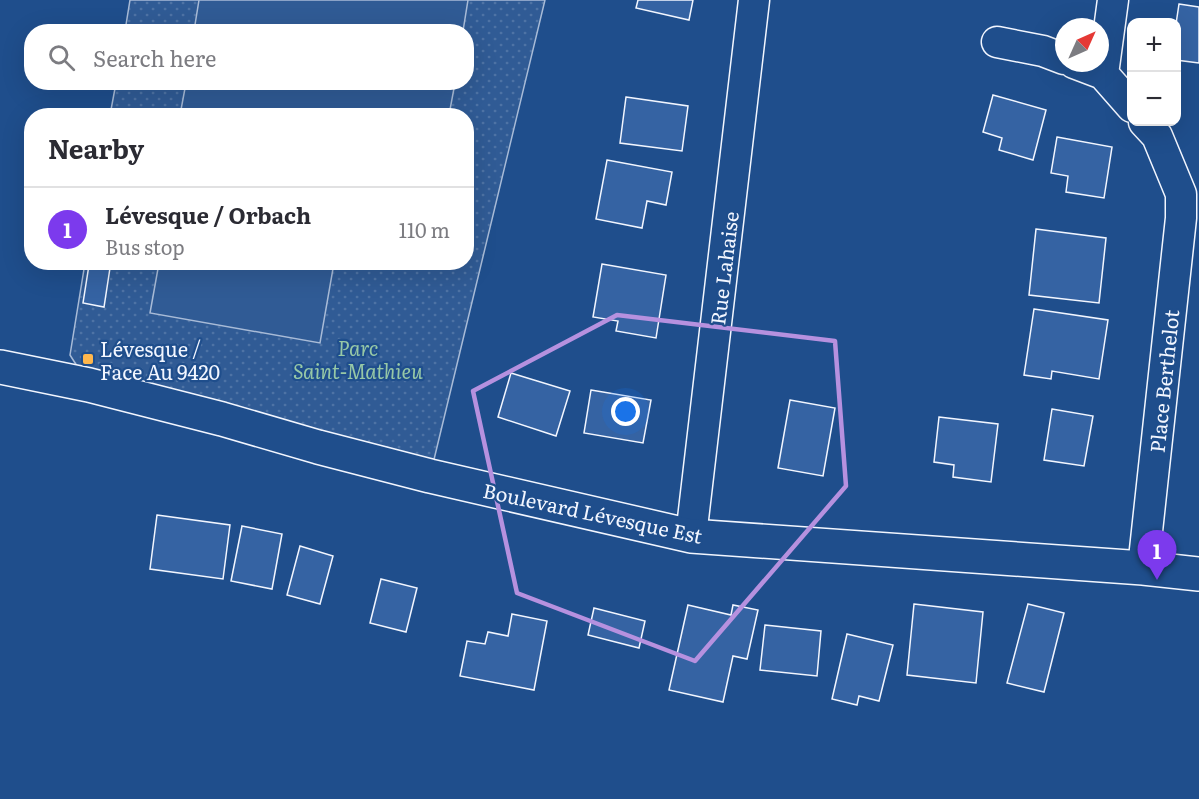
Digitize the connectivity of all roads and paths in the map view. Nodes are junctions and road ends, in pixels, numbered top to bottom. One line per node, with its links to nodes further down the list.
1 (754, 0): 11 (street, Rue Lahaise)
2 (1113, 0): 6 (street)
3 (996, 42): 4 (street)
4 (1055, 56)
5 (1098, 72): 6 (street)
6 (1103, 74): 7 (street)
7 (1127, 102)
8 (1147, 126): 9 (street, Place Berthelot)
9 (1190, 195): 12 (street, Place Berthelot)
10 (0, 367): 11 (street, Boulevard Lévesque Est)
11 (691, 536): 12 (street, Boulevard Lévesque Est)
12 (1143, 568): 13 (street, Boulevard Lévesque Est)
13 (1199, 574)

